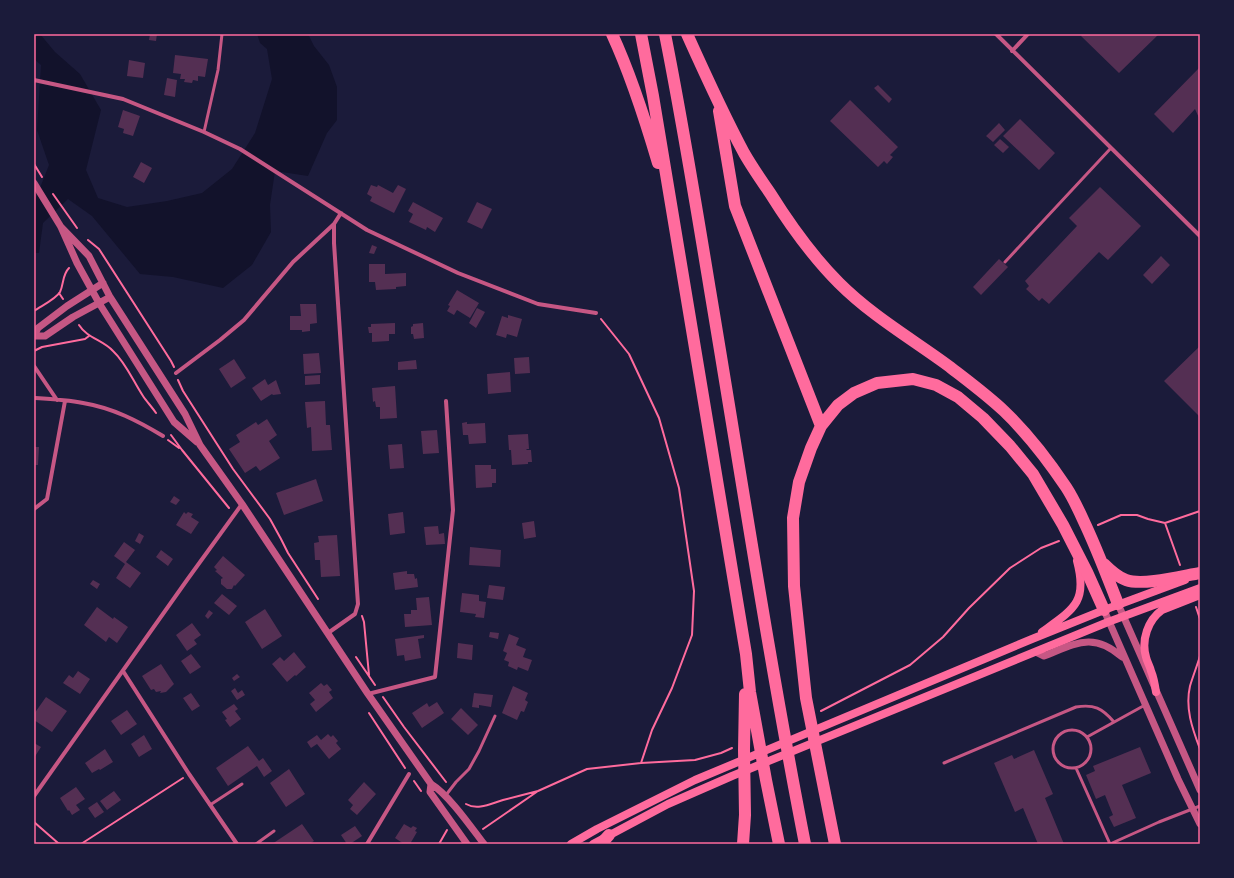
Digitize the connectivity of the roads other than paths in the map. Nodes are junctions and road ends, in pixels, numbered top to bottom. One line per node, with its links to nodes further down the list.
1 (222, 34): 11 (lane)
2 (612, 34): 15 (highway)
3 (641, 34): 15 (highway)
4 (665, 34): 82 (highway)
5 (687, 34): 10 (highway)
6 (996, 34): 8 (street)
7 (1028, 34): 8 (street)
8 (1012, 51): 12 (street)
9 (34, 80): 11 (street)
10 (717, 100): 32 (highway); 38 (highway)
11 (204, 132): 14 (street)
12 (1111, 148): 18 (street); 19 (lane)
13 (34, 183): 17 (street)
14 (340, 213): 16 (street); 24 (street)
15 (673, 216): 49 (highway)
16 (334, 224): 27 (street); 46 (street)
17 (61, 227): 20 (street); 21 (street)
18 (1200, 236)
19 (1005, 262)
20 (103, 283): 21 (street); 22 (street)
21 (91, 290): 23 (street); 25 (street)
22 (110, 297): 23 (street); 34 (street)
23 (99, 303): 25 (street); 34 (street)
24 (596, 313)
25 (34, 336)
26 (34, 366): 29 (street)
27 (176, 373)
28 (34, 398): 29 (street)
29 (57, 400): 30 (street)
30 (65, 401): 33 (street); 36 (street)
31 (446, 401): 53 (street)
32 (821, 426): 37 (highway); 83 (highway)
33 (164, 436)
34 (200, 445): 35 (street)
35 (242, 504): 46 (street); 51 (street)
36 (34, 509)
37 (1074, 547): 43 (highway); 47 (main road)
38 (1102, 562): 39 (highway); 42 (highway)
39 (1200, 574): 42 (main road)
40 (1200, 588): 44 (main road)
41 (1200, 595): 52 (main road)
42 (1118, 604): 43 (main road); 44 (street)
43 (1104, 610): 45 (street); 47 (main road)
44 (1123, 617): 45 (main road); 52 (street)
45 (1108, 622): 48 (main road); 50 (street)
46 (328, 633): 53 (street)
47 (1032, 639): 77 (main road)
48 (1036, 652): 50 (street); 71 (main road)
49 (746, 654): 80 (highway); 81 (highway)
50 (1125, 660): 54 (street)
51 (123, 671): 64 (street); 66 (street)
52 (1156, 692): 63 (street)
53 (368, 694): 62 (street)
54 (1145, 705): 56 (lane); 68 (street)
55 (495, 716): 65 (lane)
56 (1114, 722): 57 (lane); 58 (lane)
57 (1087, 737): 59 (lane); 59 (lane)
58 (944, 763)
59 (1076, 768): 68 (lane)
60 (409, 774): 74 (street)
61 (242, 784): 66 (lane)
62 (431, 784): 65 (street); 75 (street)
63 (1200, 790)
64 (34, 796)
65 (445, 796): 76 (street)
66 (210, 805): 72 (street)
67 (1200, 806): 68 (lane)
68 (1193, 809): 69 (street)
69 (1200, 824)
70 (274, 831): 73 (lane)
71 (610, 835): 78 (main road); 79 (highway)
72 (237, 844)
73 (256, 844)
74 (367, 844)
75 (467, 844)
76 (484, 844)
77 (571, 844)
78 (593, 844)
79 (601, 844)
80 (743, 844)
81 (779, 844)
82 (805, 844)
83 (835, 844)

